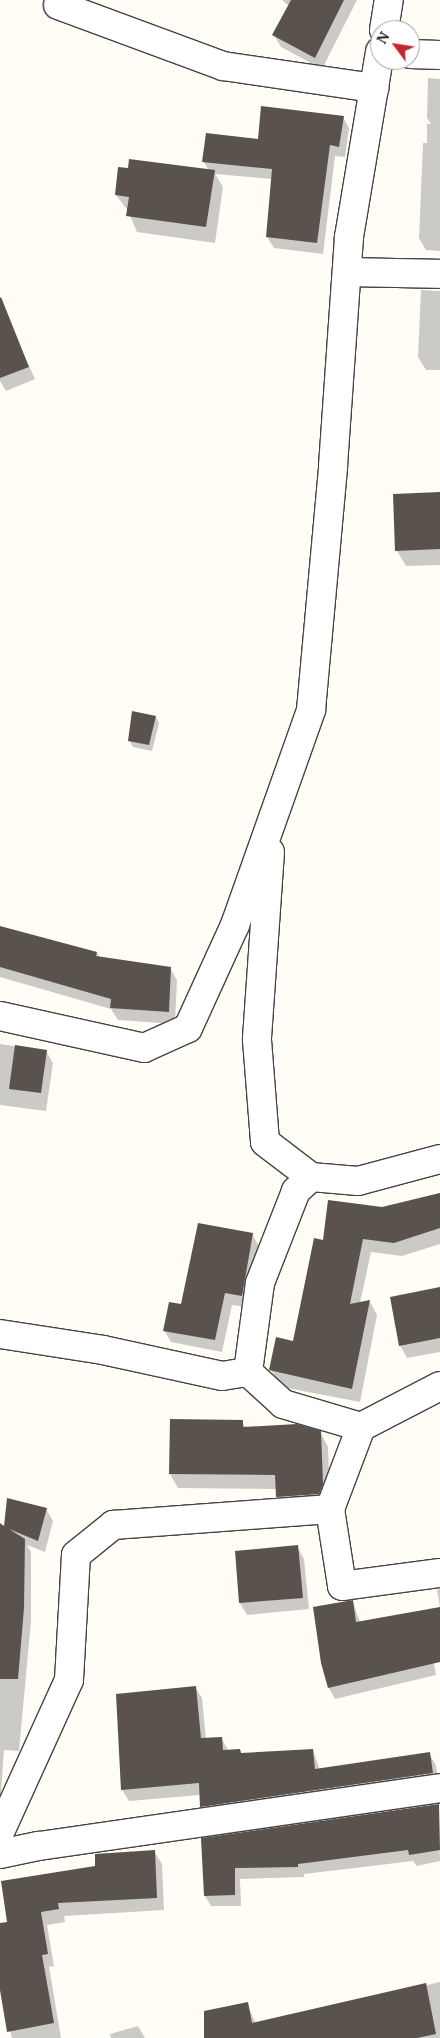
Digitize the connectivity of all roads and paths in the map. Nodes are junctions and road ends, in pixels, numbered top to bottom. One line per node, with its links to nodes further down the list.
1 (389, 0): 3 (street)
2 (58, 5): 7 (street)
3 (386, 20)
4 (420, 54): 5 (street)
5 (440, 55)
6 (377, 70): 7 (street)
7 (374, 88): 8 (street)
8 (347, 272): 9 (street); 10 (street)
9 (440, 274)
10 (272, 819): 11 (street); 13 (street)
11 (0, 1016)
12 (440, 1159): 13 (street)
13 (311, 1177): 15 (street)
14 (0, 1334): 15 (street)
15 (248, 1372): 17 (street)
16 (440, 1386): 17 (street)
17 (361, 1427): 18 (street)
18 (330, 1509): 19 (street); 21 (street)
19 (440, 1573)
20 (440, 1788): 22 (street)
21 (0, 1832)
22 (0, 1854)

